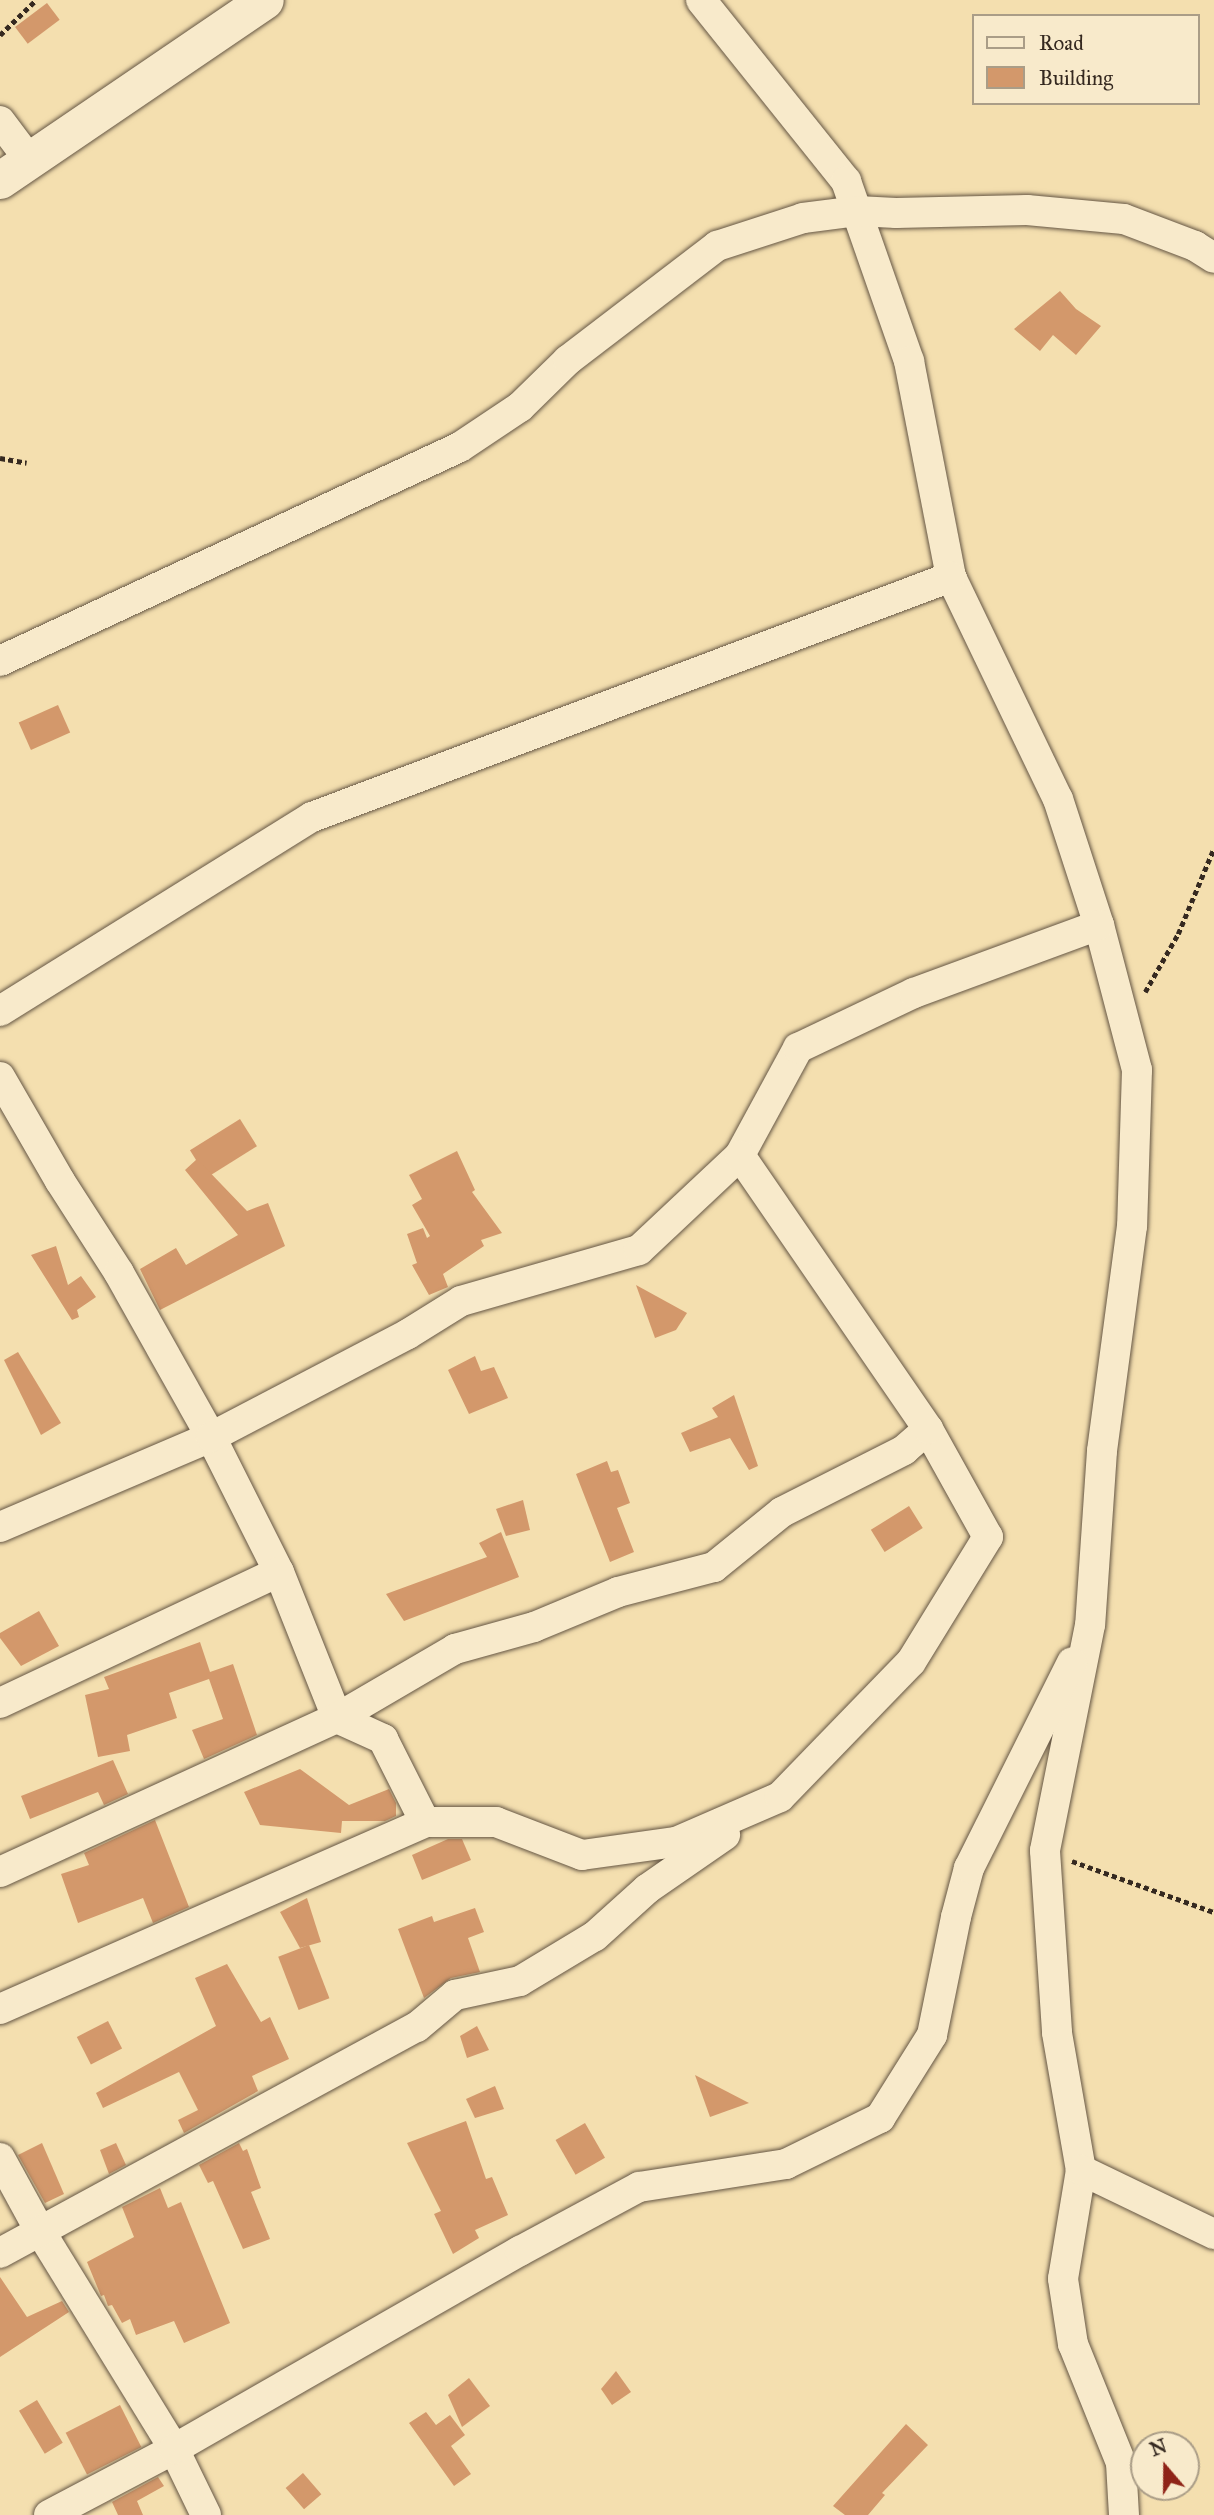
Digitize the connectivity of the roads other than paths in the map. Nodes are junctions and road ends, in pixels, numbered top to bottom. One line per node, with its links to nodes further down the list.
1 (265, 0): 4 (street)
2 (701, 0): 5 (street)
3 (0, 121): 4 (street)
4 (15, 170)
5 (857, 211): 6 (street); 7 (street); 8 (street)
6 (1214, 258)
7 (951, 577): 9 (street); 10 (street)
8 (0, 661)
9 (1099, 925): 12 (street); 17 (street)
10 (0, 1011)
11 (0, 1077): 14 (street)
12 (740, 1155): 13 (street); 14 (street)
13 (928, 1429): 19 (street); 20 (street)
14 (211, 1437): 15 (street); 16 (street)
15 (0, 1527)
16 (279, 1572): 18 (street); 19 (street)
17 (1090, 1625): 25 (street); 29 (street)
18 (0, 1703)
19 (337, 1718): 21 (street); 22 (street)
20 (780, 1797): 21 (street); 26 (street)
21 (425, 1822): 23 (street)
22 (0, 1872)
23 (0, 2009)
24 (0, 2158): 26 (street)
25 (1081, 2170): 27 (street); 32 (street)
26 (40, 2231): 28 (street); 29 (street)
27 (1214, 2234)
28 (0, 2253)
29 (174, 2449): 30 (street); 31 (street)
30 (49, 2515)
31 (206, 2515)
32 (1124, 2515)

